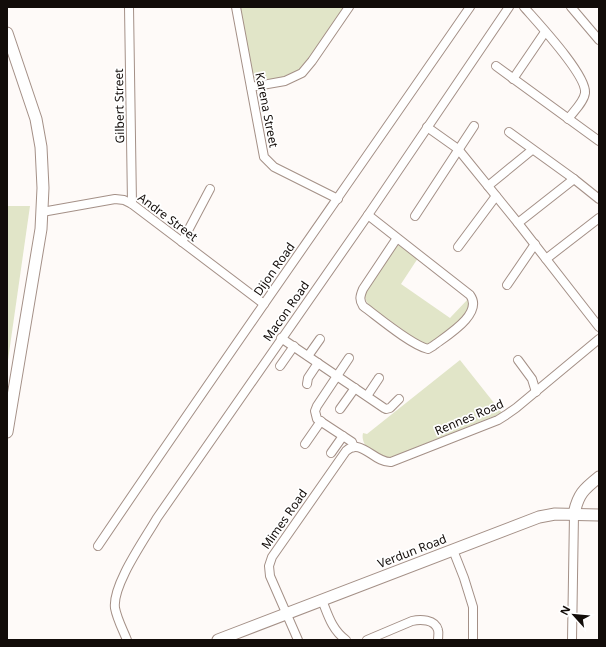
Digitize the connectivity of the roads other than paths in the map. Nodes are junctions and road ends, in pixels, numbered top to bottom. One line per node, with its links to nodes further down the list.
1 (129, 7): 27 (street, Gilbert Street)
2 (236, 7): 13 (street, Karena Street)
3 (349, 7): 13 (street)
4 (470, 7): 26 (street, Dijon Road)
5 (509, 7): 16 (street, Macon Road)
6 (524, 7): 9 (street)
7 (571, 7): 10 (street)
8 (7, 32): 28 (street)
9 (545, 32): 12 (street); 14 (street)
10 (599, 40)
11 (496, 66): 12 (street)
12 (513, 79): 14 (street)
13 (251, 87): 26 (street, Karena Street)
14 (568, 118): 18 (street)
15 (474, 126): 19 (street)
16 (427, 127): 19 (street); 29 (street, Macon Road)
17 (509, 132): 20 (street)
18 (599, 142)
19 (458, 149): 22 (street); 30 (street)
20 (532, 150): 21 (street); 22 (street)
21 (574, 178): 25 (street); 32 (street)
22 (488, 186): 24 (street)
23 (210, 190): 34 (street)
24 (496, 196): 32 (street); 36 (street)
25 (599, 199)
26 (338, 200): 39 (street, Dijon Road)
27 (132, 204): 28 (street, Andre Street); 34 (street, Andre Street)
28 (42, 212): 59 (street)
29 (368, 215): 33 (street); 41 (street, Macon Road)
30 (414, 216)
31 (599, 218): 37 (street)
32 (518, 223): 35 (street)
33 (397, 238): 33 (street)
34 (182, 242): 39 (street, Andre Street)
35 (535, 244): 37 (street); 38 (street)
36 (458, 247)
37 (546, 259): 40 (street)
38 (507, 285)
39 (264, 304): 67 (street, Dijon Road)
40 (599, 327)
41 (282, 338): 44 (street); 71 (street, Macon Road)
42 (320, 339): 45 (street)
43 (599, 339): 54 (street, Rennes Road)
44 (294, 346): 45 (street); 49 (street)
45 (308, 356): 48 (street)
46 (349, 359): 50 (street)
47 (518, 360): 54 (street)
48 (318, 363): 50 (street); 52 (street)
49 (280, 366)
50 (337, 376): 53 (street); 58 (street)
51 (379, 378): 55 (street)
52 (307, 384)
53 (355, 388): 55 (street); 57 (street)
54 (536, 392): 62 (street, Rennes Road)
55 (367, 396): 56 (street)
56 (399, 399)
57 (340, 409)
58 (320, 421): 60 (street); 61 (street)
59 (7, 432)
60 (343, 436): 62 (street); 63 (street)
61 (305, 444)
62 (354, 447): 70 (street, Mimes Road)
63 (331, 453)
64 (599, 477): 65 (street)
65 (574, 514): 66 (street, Verdun Road); 68 (street, Verdun Road); 78 (street)
66 (599, 515)
67 (98, 546)
68 (453, 550): 69 (street, Verdun Road); 77 (street)
69 (322, 600): 70 (street, Verdun Road); 74 (street)
70 (287, 614): 72 (street, Verdun Road); 73 (street, Mimes Road)
71 (127, 640)
72 (218, 640)
73 (298, 640)
74 (346, 640)
75 (367, 640): 76 (street)
76 (438, 640)
77 (473, 640)
78 (572, 640)

